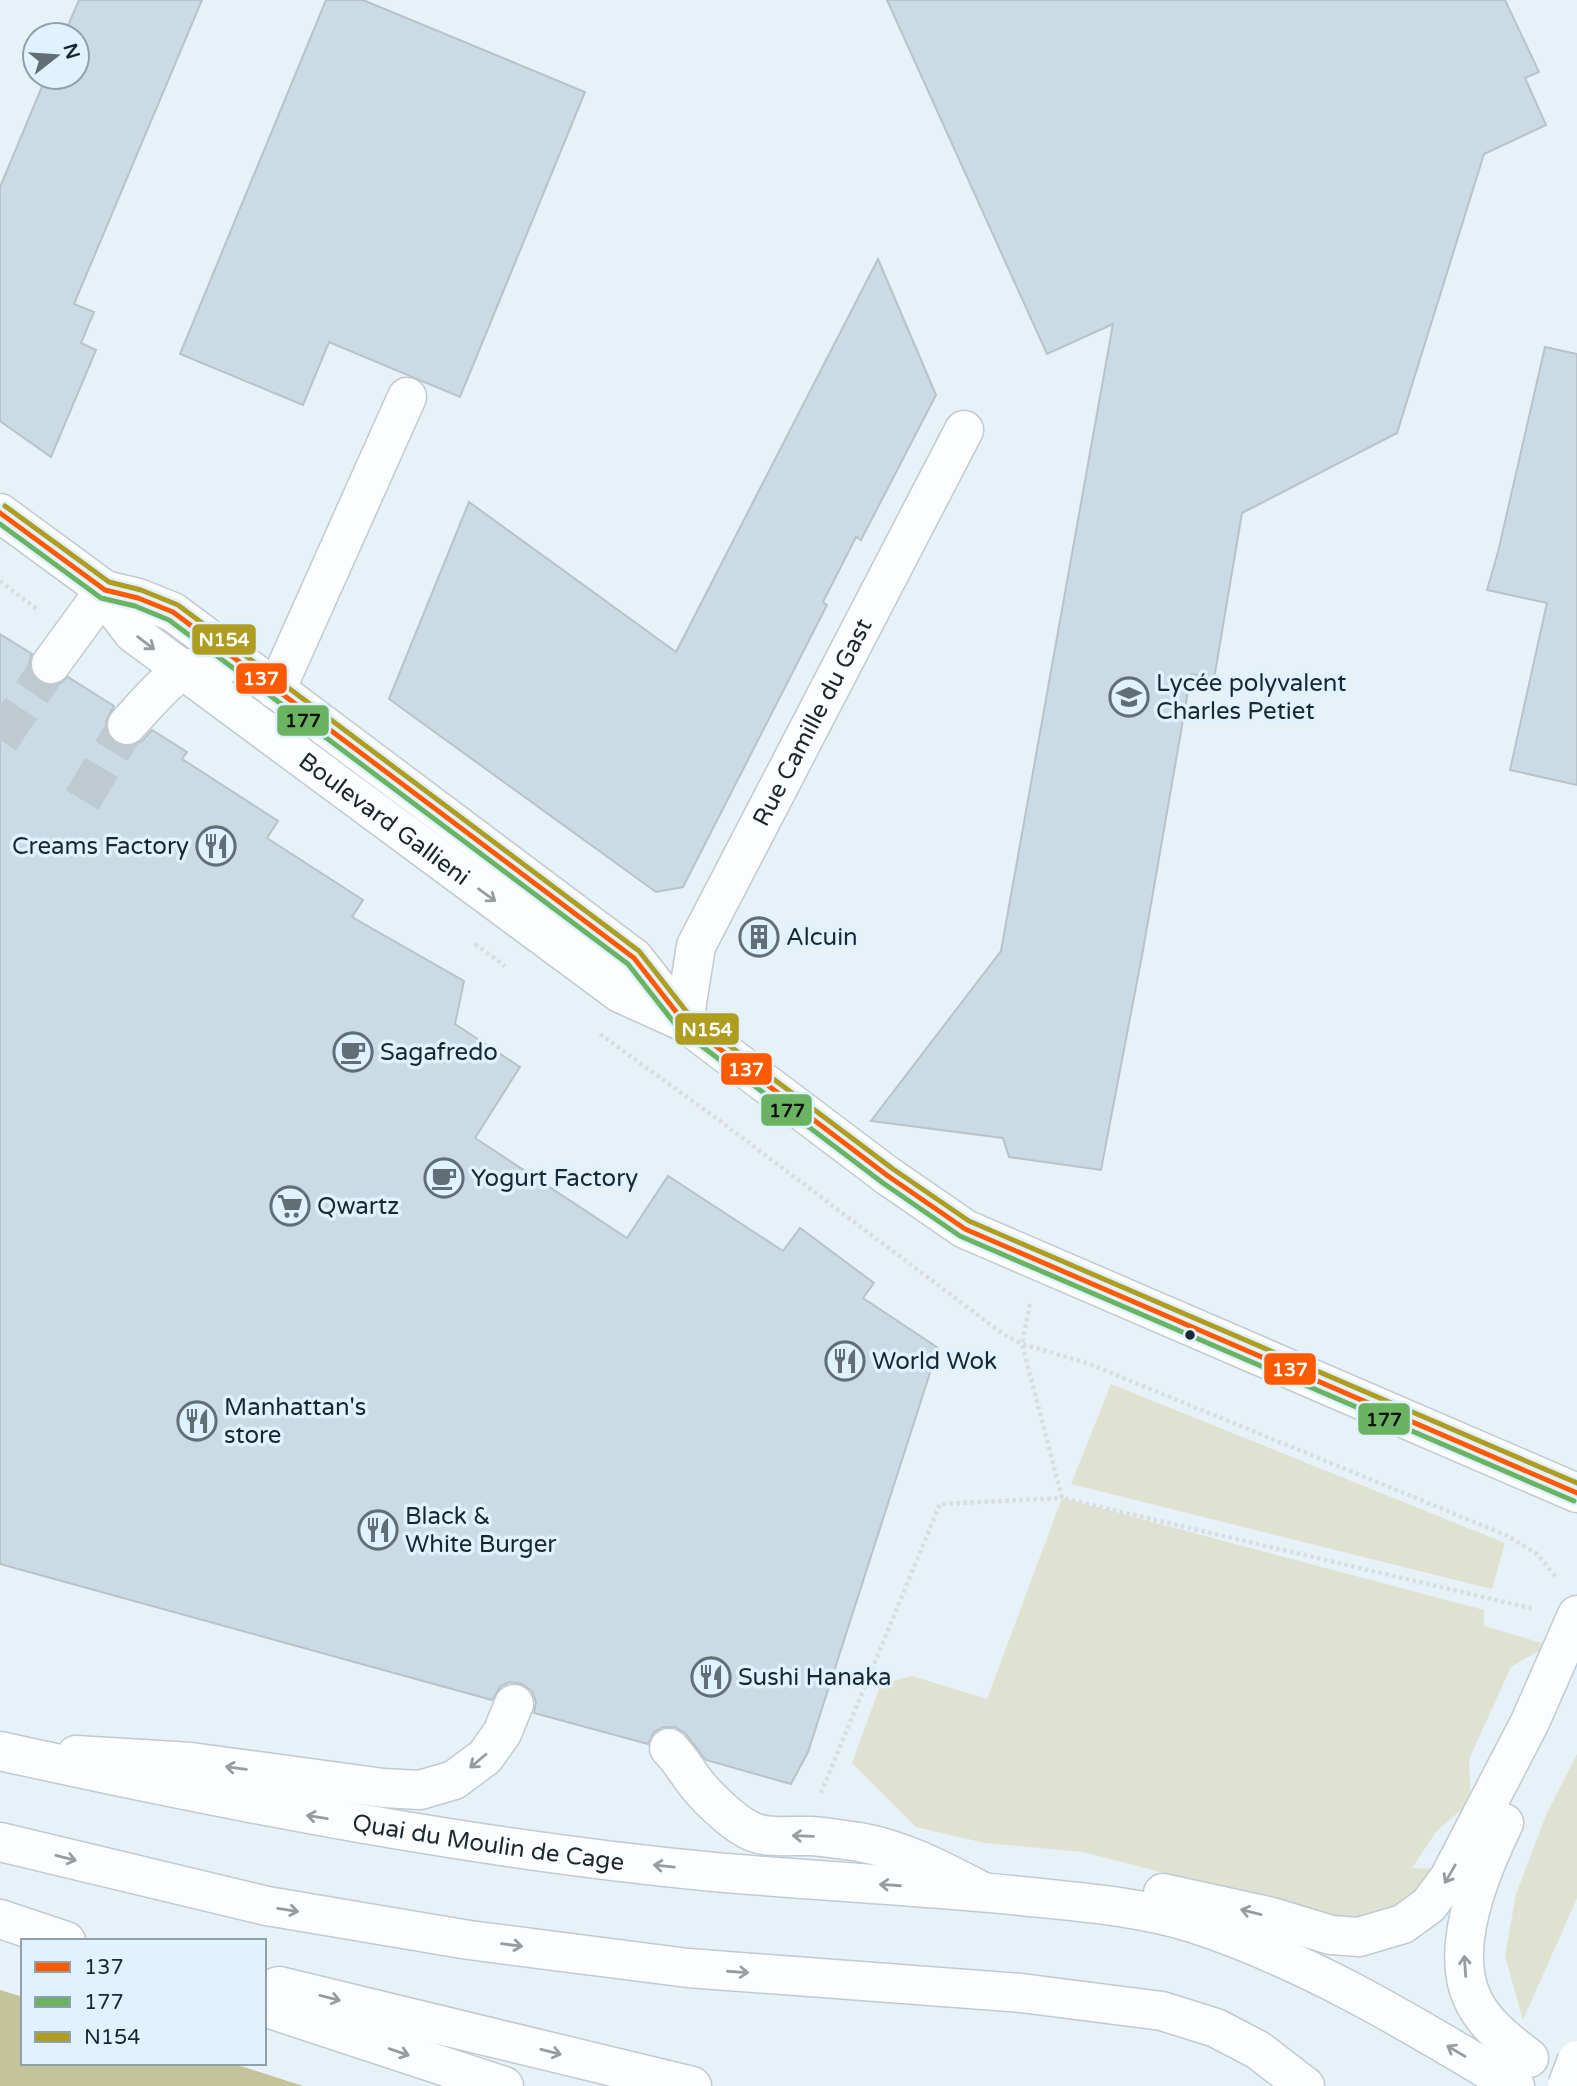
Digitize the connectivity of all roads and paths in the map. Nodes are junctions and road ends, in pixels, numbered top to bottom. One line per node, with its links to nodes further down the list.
1 (407, 397): 7 (main road)
2 (964, 430): 10 (main road, Rue Camille du Gast)
3 (0, 513): 4 (main road, Boulevard Gallieni)
4 (105, 590): 5 (main road); 6 (main road, Boulevard Gallieni, one-way to 6); 7 (main road, Boulevard Gallieni)
5 (51, 664)
6 (183, 670): 8 (main road); 9 (main road); 10 (main road, Boulevard Gallieni, one-way to 10)
7 (276, 690): 9 (main road, Boulevard Gallieni)
8 (127, 725)
9 (414, 793): 10 (main road, Boulevard Gallieni)
10 (684, 1022): 12 (main road, Boulevard Gallieni)
11 (1022, 1344): 13 (path)
12 (1577, 1493)
13 (1062, 1498): 14 (path); 19 (path)
14 (1561, 1613): 21 (main road, one-way to 21)
15 (1577, 1674): 27 (main road, one-way to 15)
16 (514, 1704): 18 (main road, one-way to 18)
17 (669, 1748): 21 (main road, one-way to 17)
18 (0, 1751): 21 (main road, Quai du Moulin de Cage, one-way to 18)
19 (821, 1794)
20 (0, 1842): 30 (main road, one-way to 30)
21 (983, 1892): 27 (main road, one-way to 21)
22 (0, 1919): 23 (main road)
23 (60, 1939)
24 (266, 1990): 29 (main road, one-way to 29)
25 (266, 2008): 28 (main road, one-way to 28)
26 (1577, 2060): 31 (main road, bridge)
27 (1522, 2072)
28 (504, 2086)
29 (692, 2086)
30 (1305, 2086)
31 (1567, 2086)

